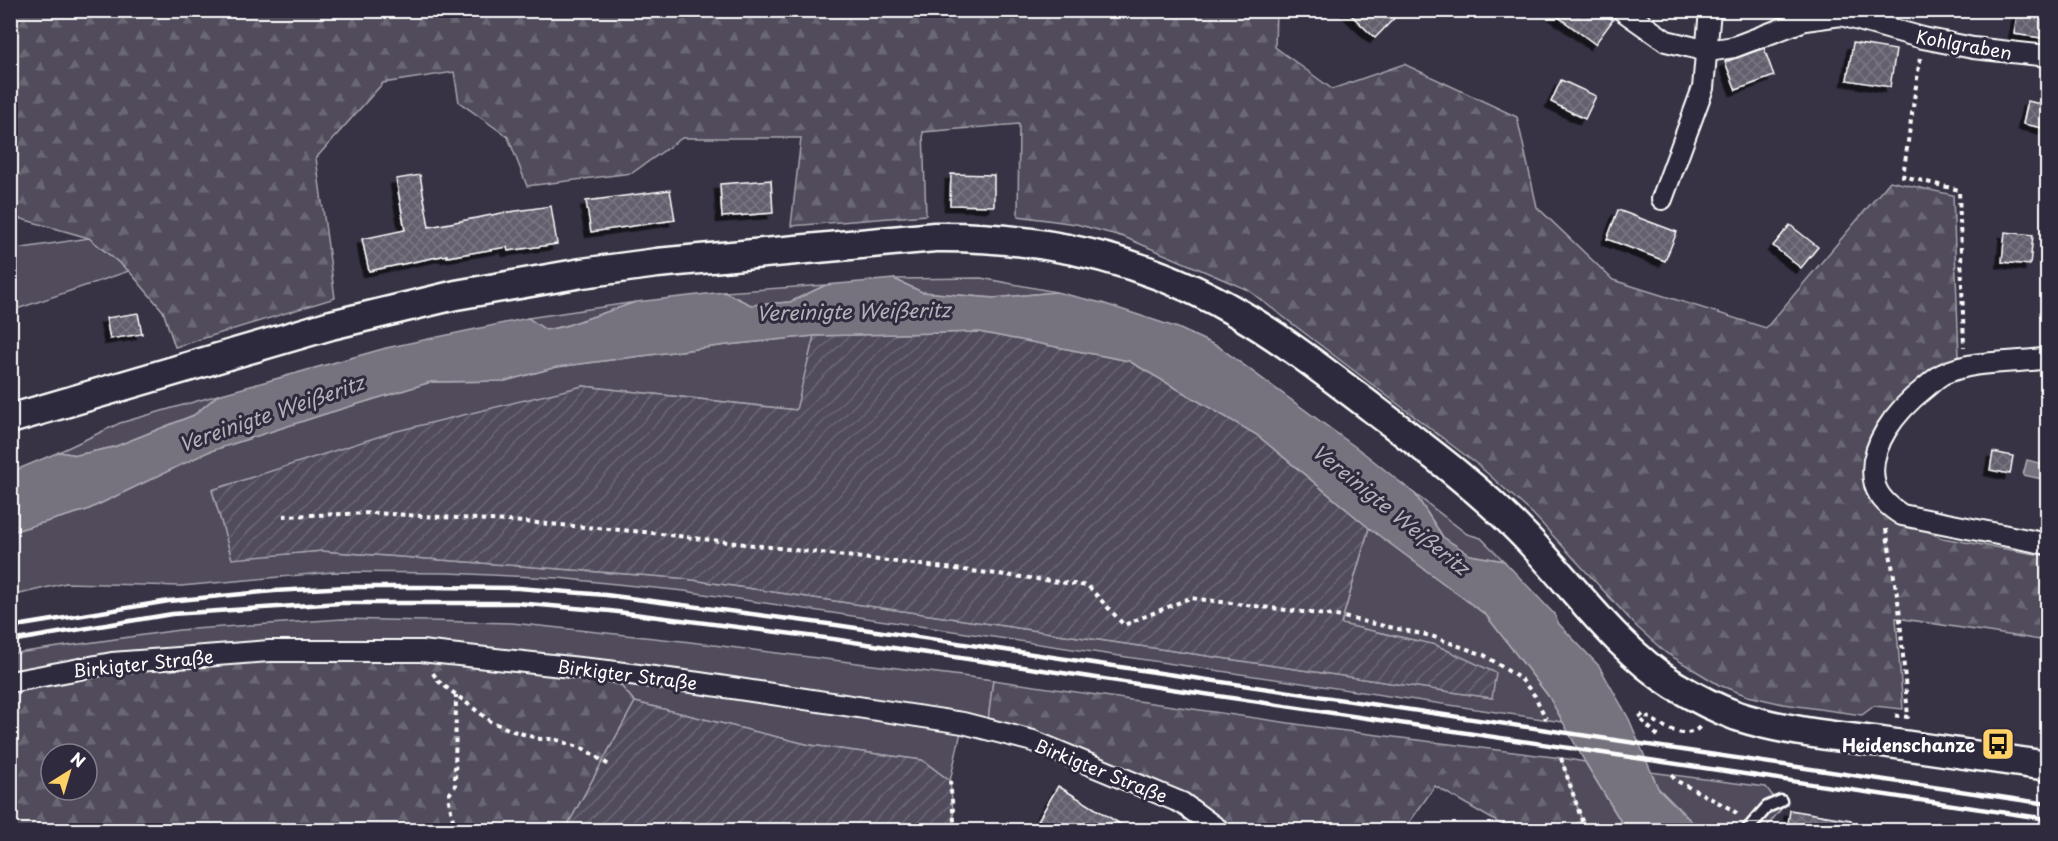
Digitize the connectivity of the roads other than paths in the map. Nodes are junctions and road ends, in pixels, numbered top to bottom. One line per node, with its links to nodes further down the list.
1 (1622, 10): 3 (street, Kohlgraben)
2 (1710, 10): 3 (street)
3 (1708, 51): 4 (street, Kohlgraben); 5 (street)
4 (2048, 56)
5 (1662, 199)
6 (2048, 357): 8 (street)
7 (10, 419): 10 (main road)
8 (2048, 544)
9 (10, 682): 13 (street, Birkigter Straße)
10 (2048, 766)
11 (1781, 801): 12 (lane)
12 (1749, 828)
13 (1219, 831)

